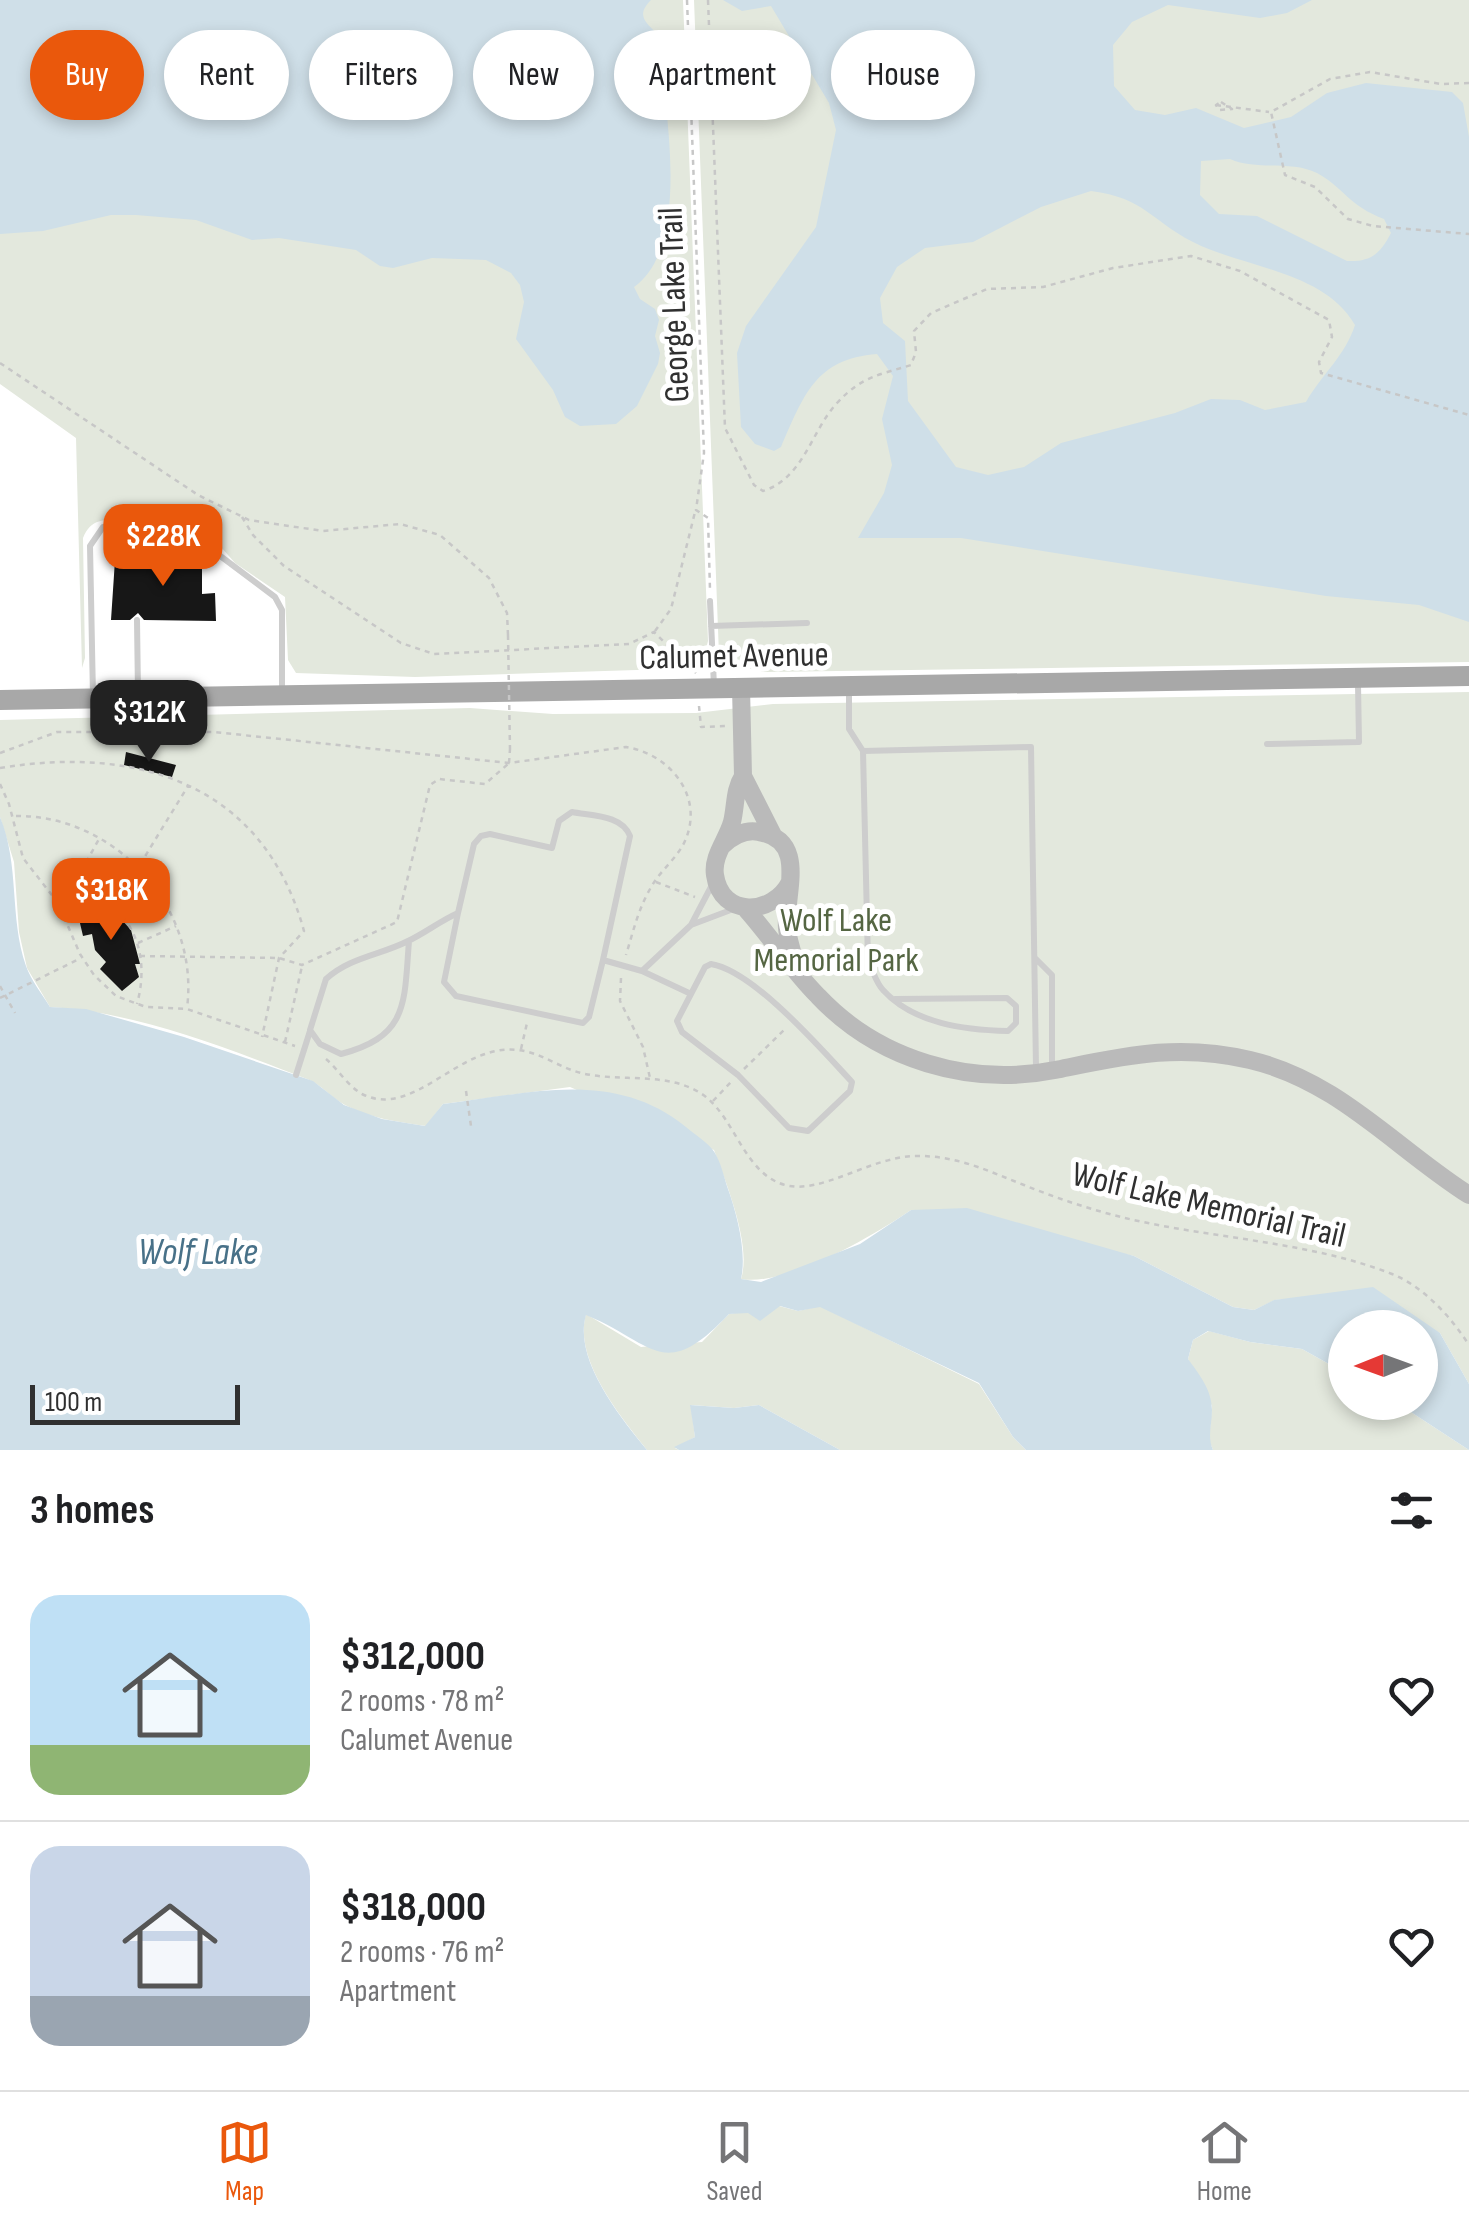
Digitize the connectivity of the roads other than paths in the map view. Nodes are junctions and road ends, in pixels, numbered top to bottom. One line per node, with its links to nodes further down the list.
1 (134, 526): 2 (lane); 12 (lane); 14 (lane)
2 (134, 560)
3 (710, 602): 6 (lane)
4 (137, 620): 13 (lane)
5 (807, 623): 6 (lane)
6 (711, 626): 11 (lane)
7 (1469, 676): 8 (main road, Calumet Avenue)
8 (1358, 677): 9 (main road, Calumet Avenue); 16 (lane)
9 (849, 686): 10 (main road, Calumet Avenue); 17 (lane)
10 (741, 687): 11 (main road, Calumet Avenue); 18 (main road)
11 (714, 688): 12 (main road, Calumet Avenue)
12 (282, 695): 13 (main road, Calumet Avenue)
13 (138, 698): 14 (main road, Calumet Avenue)
14 (94, 699): 15 (main road, Calumet Avenue)
15 (0, 700)
16 (1266, 744)
17 (863, 751): 27 (lane); 32 (lane)
18 (742, 776): 19 (main road); 20 (main road)
19 (774, 837): 20 (main road); 22 (main road)
20 (722, 846): 21 (main road)
21 (715, 877): 23 (main road); 25 (lane)
22 (790, 882): 23 (main road); 30 (main road)
23 (743, 907): 25 (lane); 30 (main road)
24 (458, 913): 26 (lane); 28 (lane); 28 (lane)
25 (691, 926): 29 (lane)
26 (409, 941): 33 (lane); 33 (lane)
27 (1035, 958): 34 (lane); 34 (lane)
28 (603, 960): 29 (lane)
29 (642, 971): 31 (lane)
30 (798, 972): 34 (main road)
31 (689, 993): 31 (lane)
32 (895, 998): 32 (lane)
33 (310, 1030): 35 (lane)
34 (1044, 1072): 36 (main road)
35 (296, 1075)
36 (1469, 1195)

